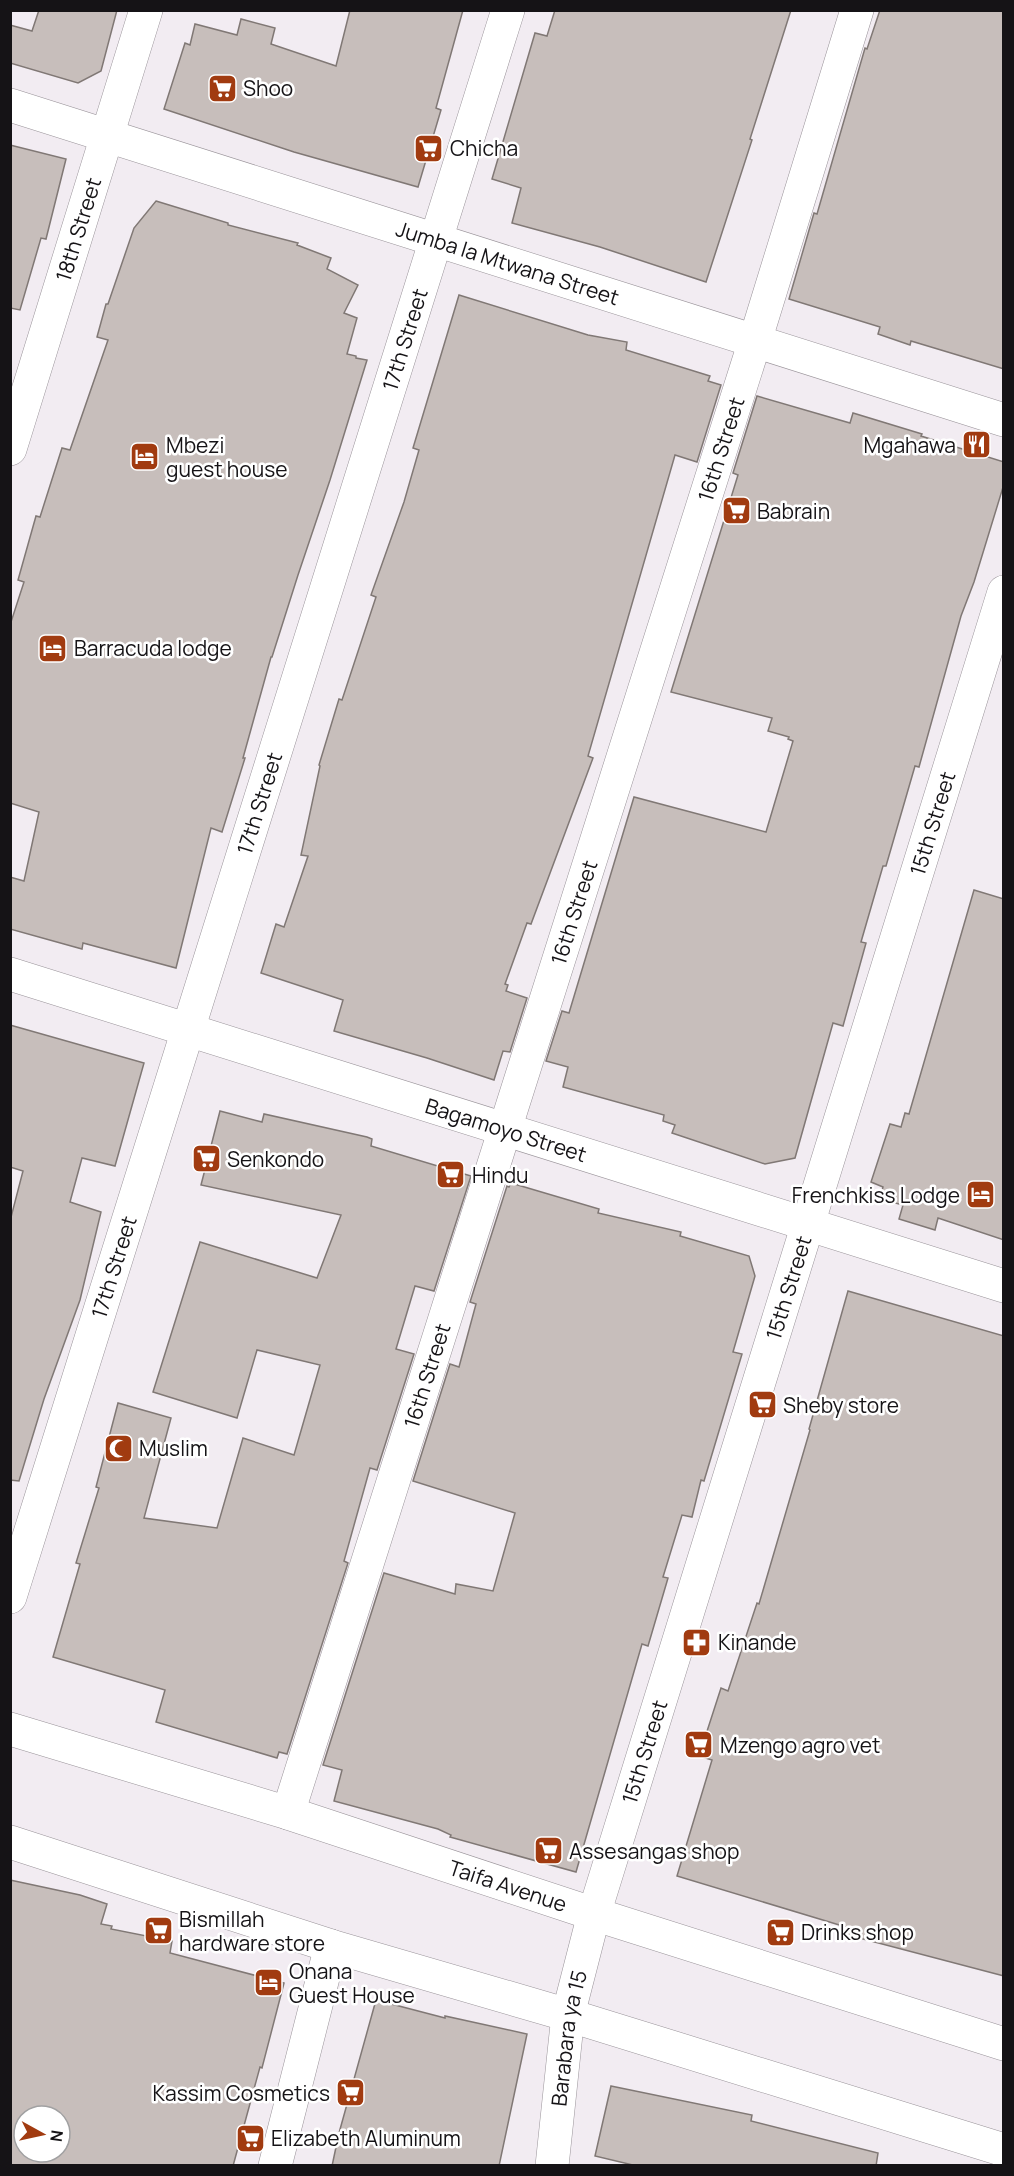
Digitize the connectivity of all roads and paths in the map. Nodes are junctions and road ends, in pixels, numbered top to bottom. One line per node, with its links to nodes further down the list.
1 (146, 10): 5 (street, 18th Street)
2 (508, 10): 6 (street, 17th Street)
3 (857, 10): 7 (street, 16th Street)
4 (10, 105): 5 (street, Jumba la Mtwana Street)
5 (107, 135): 6 (street, Jumba la Mtwana Street); 9 (street, 18th Street)
6 (436, 240): 7 (street, Jumba la Mtwana Street); 12 (street, 17th Street)
7 (755, 341): 8 (street, Jumba la Mtwana Street); 13 (street, 16th Street)
8 (1004, 420)
9 (10, 449)
10 (1004, 592): 14 (street, 15th Street)
11 (10, 974): 12 (street, Bagamoyo Street)
12 (189, 1030): 13 (street, Bagamoyo Street); 16 (street, 17th Street)
13 (505, 1129): 14 (street, Bagamoyo Street); 18 (street, 16th Street)
14 (806, 1224): 15 (street, Bagamoyo Street); 20 (street, 15th Street)
15 (1004, 1286)
16 (10, 1596)
17 (10, 1729): 18 (street, Taifa Avenue)
18 (288, 1813): 20 (street, Taifa Avenue)
19 (10, 1842): 21 (street)
20 (594, 1914): 22 (street, Barabara ya 15); 23 (street, Taifa Avenue)
21 (331, 1946): 22 (street); 25 (street)
22 (568, 2015): 24 (street); 26 (street, Barabara ya 15)
23 (1004, 2044)
24 (1004, 2150)
25 (275, 2166)
26 (552, 2166)

